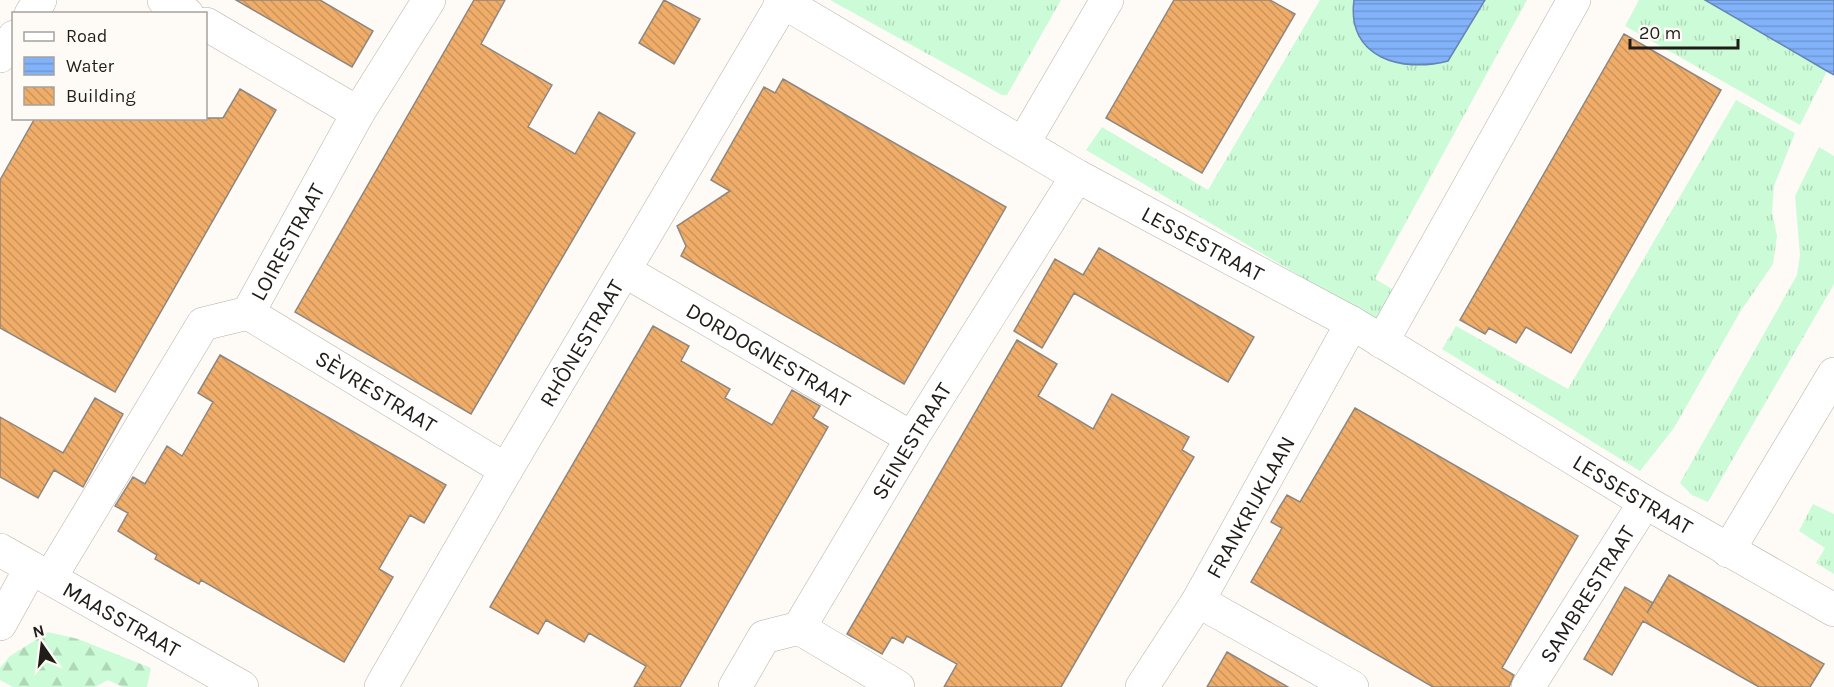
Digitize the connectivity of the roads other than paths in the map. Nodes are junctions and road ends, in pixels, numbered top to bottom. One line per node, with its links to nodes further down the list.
1 (164, 0): 6 (street)
2 (429, 0): 10 (street, LOIRESTRAAT)
3 (1107, 0): 11 (street)
4 (1574, 0): 16 (street)
5 (782, 1): 11 (street, LESSESTRAAT); 13 (street, RHÔNESTRAAT)
6 (184, 12)
7 (207, 25): 10 (street)
8 (12, 40): 9 (street)
9 (0, 56)
10 (358, 113): 14 (street, LOIRESTRAAT)
11 (1024, 142): 12 (street, LESSESTRAAT)
12 (1077, 176): 15 (street, LESSESTRAAT); 18 (street, SEINESTRAAT)
13 (625, 271): 18 (street, DORDOGNESTRAAT); 19 (street, RHÔNESTRAAT)
14 (248, 313): 19 (street, SÈVRESTRAAT); 23 (street, LOIRESTRAAT)
15 (1352, 323): 16 (street, LESSESTRAAT); 24 (street, FRANKRIJKLAAN)
16 (1382, 342): 20 (street, LESSESTRAAT)
17 (1833, 378): 22 (street)
18 (912, 438): 27 (street, SEINESTRAAT)
19 (506, 470): 29 (street, RHÔNESTRAAT)
20 (1645, 502): 22 (street, LESSESTRAAT); 34 (street, SAMBRESTRAAT)
21 (0, 550): 23 (street, MAASSTRAAT)
22 (1728, 551): 25 (street, LESSESTRAAT)
23 (40, 573): 26 (street, LOIRESTRAAT); 28 (street, MAASSTRAAT)
24 (1198, 601): 32 (street, FRANKRIJKLAAN); 33 (street)
25 (1834, 610)
26 (0, 624)
27 (799, 628): 30 (street); 31 (street)
28 (242, 687)
29 (381, 687)
30 (735, 687)
31 (898, 687)
32 (1142, 687)
33 (1352, 687)
34 (1528, 687)

